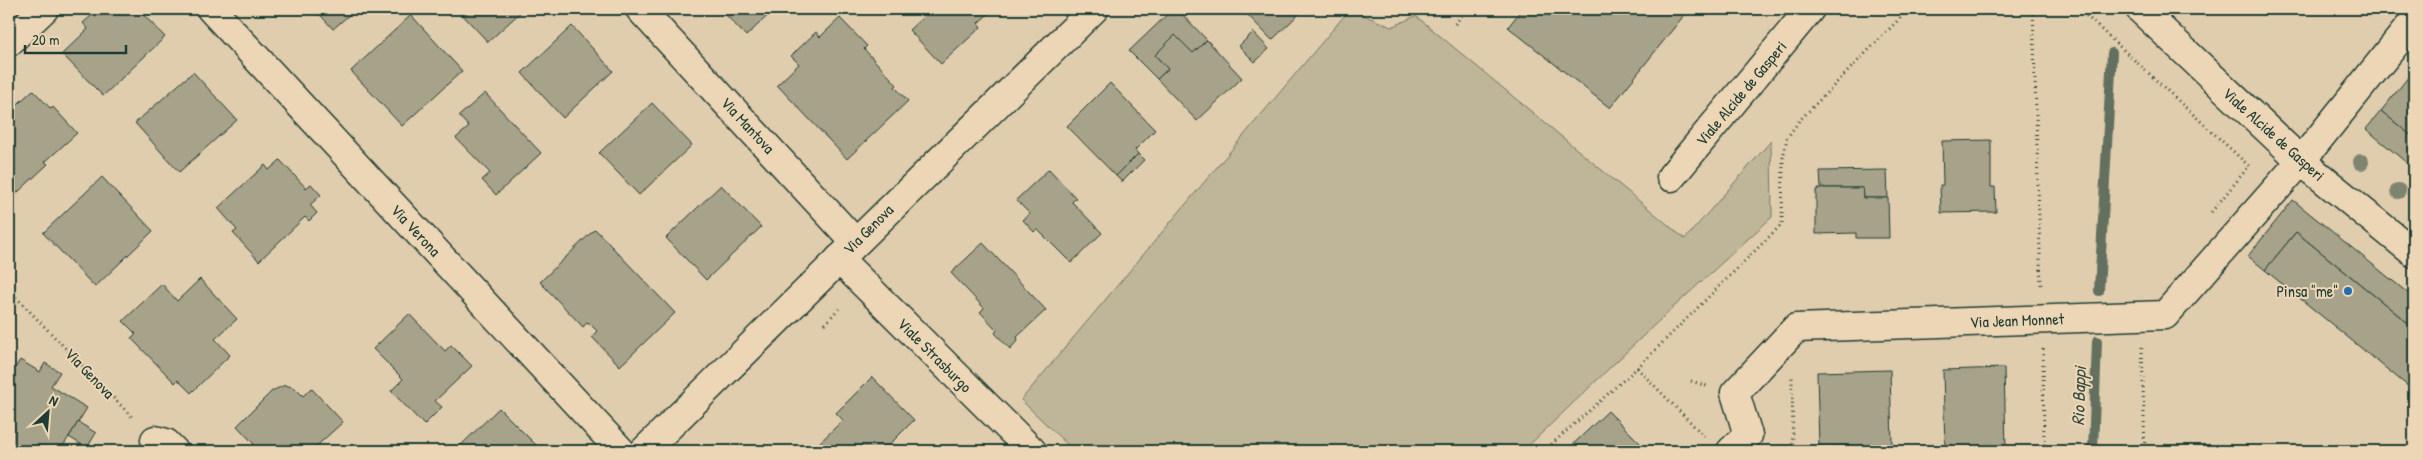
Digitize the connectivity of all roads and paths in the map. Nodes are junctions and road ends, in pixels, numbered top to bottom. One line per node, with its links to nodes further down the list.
1 (44, 9): 13 (street)
2 (211, 9): 29 (street, Via Verona)
3 (640, 9): 17 (street, Via Mantova)
4 (1467, 9): 12 (path)
5 (1810, 9): 15 (street, Viale Alcide de Gasperi)
6 (1909, 9): 24 (path)
7 (2033, 9): 21 (path)
8 (2079, 9): 16 (path)
9 (2140, 9): 14 (street, Viale Alcide de Gasperi)
10 (1081, 13): 17 (street, Via Genova)
11 (2414, 21): 14 (street, Via Jean Monnet)
12 (1455, 24)
13 (9, 42)
14 (2301, 161): 18 (street, Viale Alcide de Gasperi); 21 (street, Via Jean Monnet)
15 (1671, 177)
16 (2205, 219)
17 (847, 250): 30 (street, Via Genova); 31 (street, Viale Strasburgo)
18 (2414, 253)
19 (9, 290): 28 (path, Via Genova)
20 (840, 307): 22 (path)
21 (2042, 320): 27 (street, Via Jean Monnet); 34 (path)
22 (825, 324)
23 (2142, 346): 35 (path)
24 (1637, 368): 26 (path); 32 (path)
25 (1792, 370): 33 (path)
26 (1705, 437)
27 (1739, 443)
28 (164, 445)
29 (621, 451)
30 (644, 451)
31 (1032, 451)
32 (1544, 451)
33 (1788, 451)
34 (2044, 451)
35 (2145, 451)

